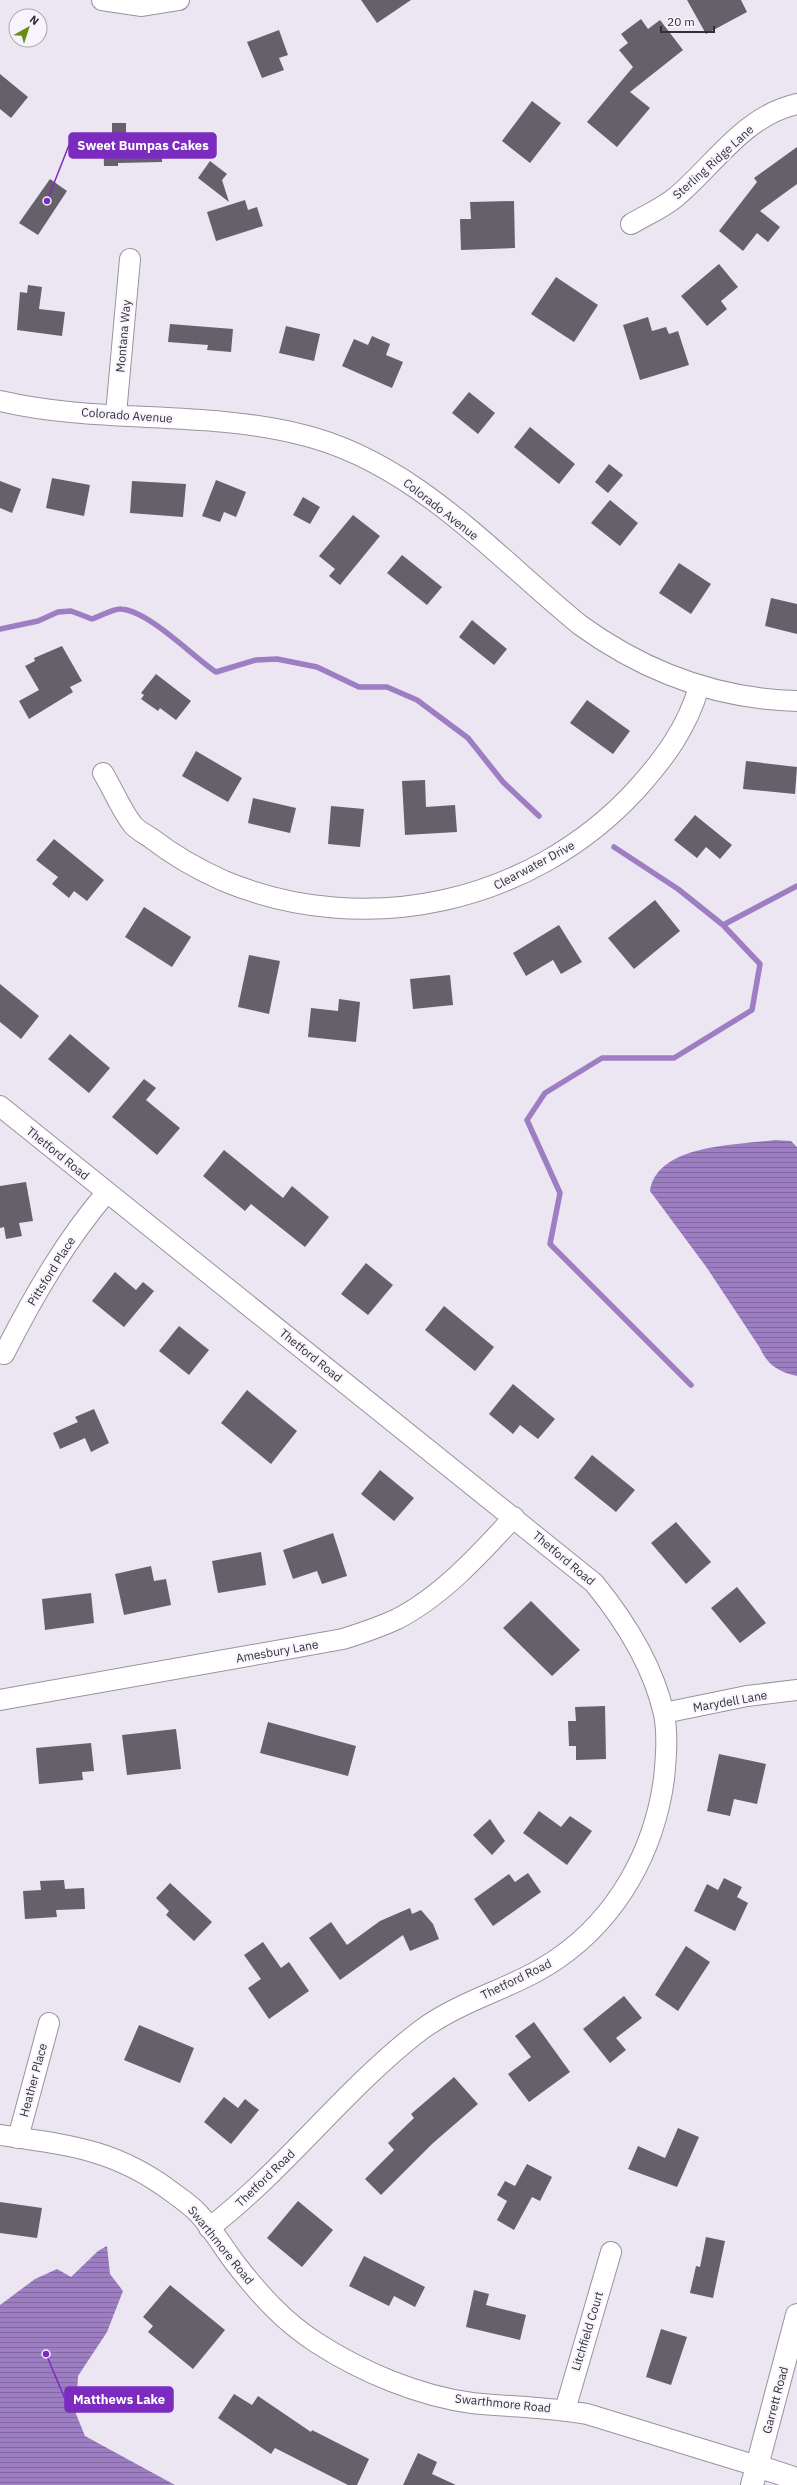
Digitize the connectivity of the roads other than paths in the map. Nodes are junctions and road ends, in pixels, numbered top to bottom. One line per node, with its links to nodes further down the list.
1 (102, 0): 2 (street)
2 (179, 0)
3 (797, 104): 4 (street, Sterling Ridge Lane)
4 (631, 224)
5 (130, 259): 7 (street, Montana Way)
6 (0, 401): 7 (street, Colorado Avenue)
7 (116, 414): 8 (street, Colorado Avenue)
8 (699, 687): 9 (street, Colorado Avenue); 10 (street, Clearwater Drive)
9 (797, 701)
10 (103, 773)
11 (0, 1106): 12 (street, Thetford Road)
12 (107, 1192): 13 (street, Pittsford Place); 14 (street, Thetford Road)
13 (4, 1354)
14 (514, 1517): 16 (street, Amesbury Lane); 17 (street, Thetford Road)
15 (797, 1690): 17 (street, Marydell Lane)
16 (0, 1700)
17 (664, 1713): 20 (street, Thetford Road)
18 (49, 2023): 19 (street, Heather Place)
19 (9, 2137): 20 (street, Swarthmore Road)
20 (209, 2228): 23 (street, Swarthmore Road)
21 (611, 2252): 23 (street, Litchfield Court)
22 (797, 2315): 24 (street, Garrett Road)
23 (565, 2410): 24 (street, Swarthmore Road)
24 (755, 2475): 25 (street, Swarthmore Road)
25 (797, 2478)

